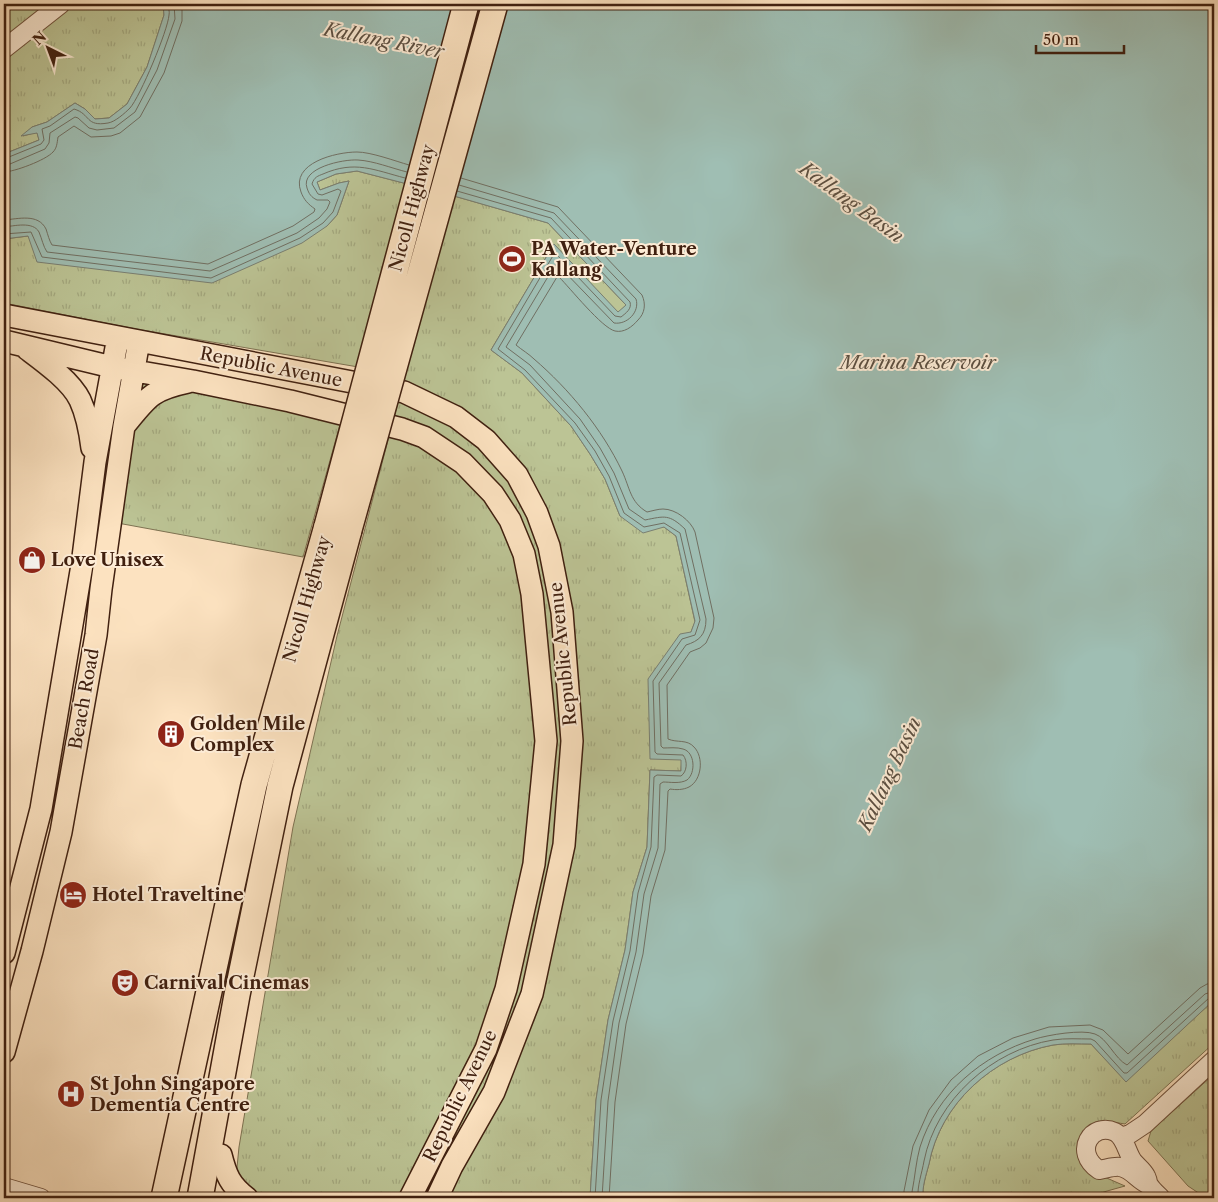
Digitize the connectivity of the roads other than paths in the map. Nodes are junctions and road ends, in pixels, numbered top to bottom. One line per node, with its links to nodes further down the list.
1 (61, 4): 4 (street)
2 (466, 4): 14 (highway, Nicoll Highway, bridge)
3 (495, 4): 14 (highway, Nicoll Highway, bridge)
4 (4, 49)
5 (4, 315): 6 (main road, Republic Avenue)
6 (118, 337): 7 (main road, Republic Avenue); 9 (main road, Beach Road)
7 (139, 341): 9 (main road, Beach Road); 29 (main road, Republic Avenue)
8 (12, 343): 9 (main road, Republic Avenue); 13 (main road)
9 (122, 369): 10 (main road, Republic Avenue); 11 (main road, Beach Road); 13 (main road, Beach Road)
10 (193, 381): 11 (main road); 28 (main road, Republic Avenue)
11 (124, 426): 12 (main road, Beach Road)
12 (122, 448): 13 (main road); 17 (main road, Beach Road)
13 (96, 454): 15 (main road, Beach Road)
14 (338, 528): 16 (highway, Nicoll Highway); 23 (highway, Nicoll Highway)
15 (4, 953)
16 (237, 995): 20 (highway); 25 (highway, Nicoll Highway)
17 (4, 1052)
18 (1214, 1060): 19 (street)
19 (1121, 1137): 21 (street); 21 (street)
20 (221, 1155): 26 (highway); 27 (main road)
21 (1149, 1185): 30 (street)
22 (4, 1187): 24 (street)
23 (163, 1195)
24 (41, 1198)
25 (200, 1198)
26 (213, 1198)
27 (247, 1198)
28 (410, 1198)
29 (437, 1198)
30 (1161, 1198)

